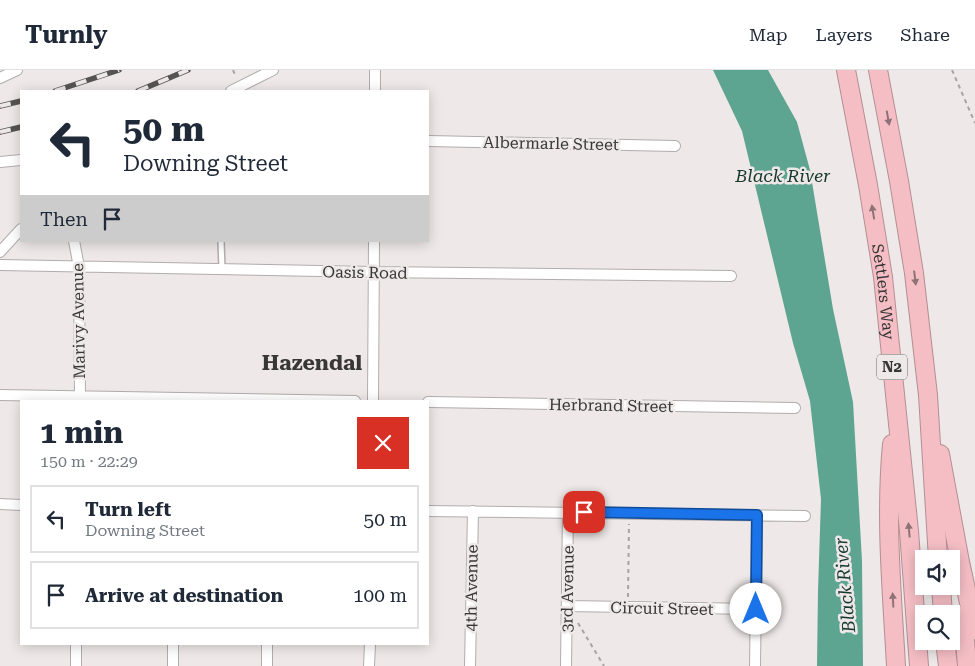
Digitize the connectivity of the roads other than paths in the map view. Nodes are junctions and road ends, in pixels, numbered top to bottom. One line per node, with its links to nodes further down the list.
1 (17, 70): 6 (street)
2 (273, 70): 7 (street)
3 (375, 70): 8 (street)
4 (846, 70): 28 (highway, Settlers Way / N2, one-way to 4)
5 (878, 70): 24 (highway, Settlers Way / N2, one-way to 24)
6 (0, 78)
7 (233, 90)
8 (375, 90)
9 (429, 141): 10 (street, Albermarle Street)
10 (675, 146)
11 (20, 160): 12 (street)
12 (0, 162)
13 (20, 230): 17 (street)
14 (74, 242): 19 (street, Marivy Avenue)
15 (221, 242): 20 (lane)
16 (374, 242): 21 (street)
17 (0, 252)
18 (0, 265): 19 (street, Oasis Road)
19 (79, 267): 20 (street, Oasis Road); 25 (street, Marivy Avenue)
20 (222, 269): 21 (street, Oasis Road)
21 (374, 272): 22 (street, Oasis Road); 26 (street)
22 (731, 276)
23 (0, 395): 25 (street)
24 (928, 395): 37 (highway, Settlers Way / N2); 38 (highway)
25 (80, 400)
26 (373, 400)
27 (429, 402): 29 (street, Herbrand Street)
28 (896, 405): 42 (highway, one-way to 28); 58 (highway, Settlers Way / N2, one-way to 28)
29 (795, 408)
30 (0, 504): 31 (street)
31 (20, 505)
32 (429, 510): 33 (street)
33 (472, 511): 34 (street); 53 (street, 4th Avenue)
34 (568, 512): 35 (street); 40 (street, 3rd Avenue)
35 (757, 515): 36 (street); 41 (street)
36 (805, 516)
37 (937, 550)
38 (958, 550)
39 (960, 562): 43 (highway); 60 (highway)
40 (568, 606): 41 (street, Circuit Street); 54 (street, 3rd Avenue)
41 (756, 609): 55 (street)
42 (894, 623): 56 (highway); 57 (highway)
43 (975, 630)
44 (76, 645): 49 (street)
45 (173, 645): 50 (street)
46 (267, 645): 51 (street)
47 (370, 645): 52 (street)
48 (947, 650): 59 (highway)
49 (76, 666)
50 (173, 666)
51 (267, 666)
52 (370, 666)
53 (470, 666)
54 (566, 666)
55 (755, 666)
56 (889, 666)
57 (896, 666)
58 (919, 666)
59 (948, 666)
60 (967, 666)

